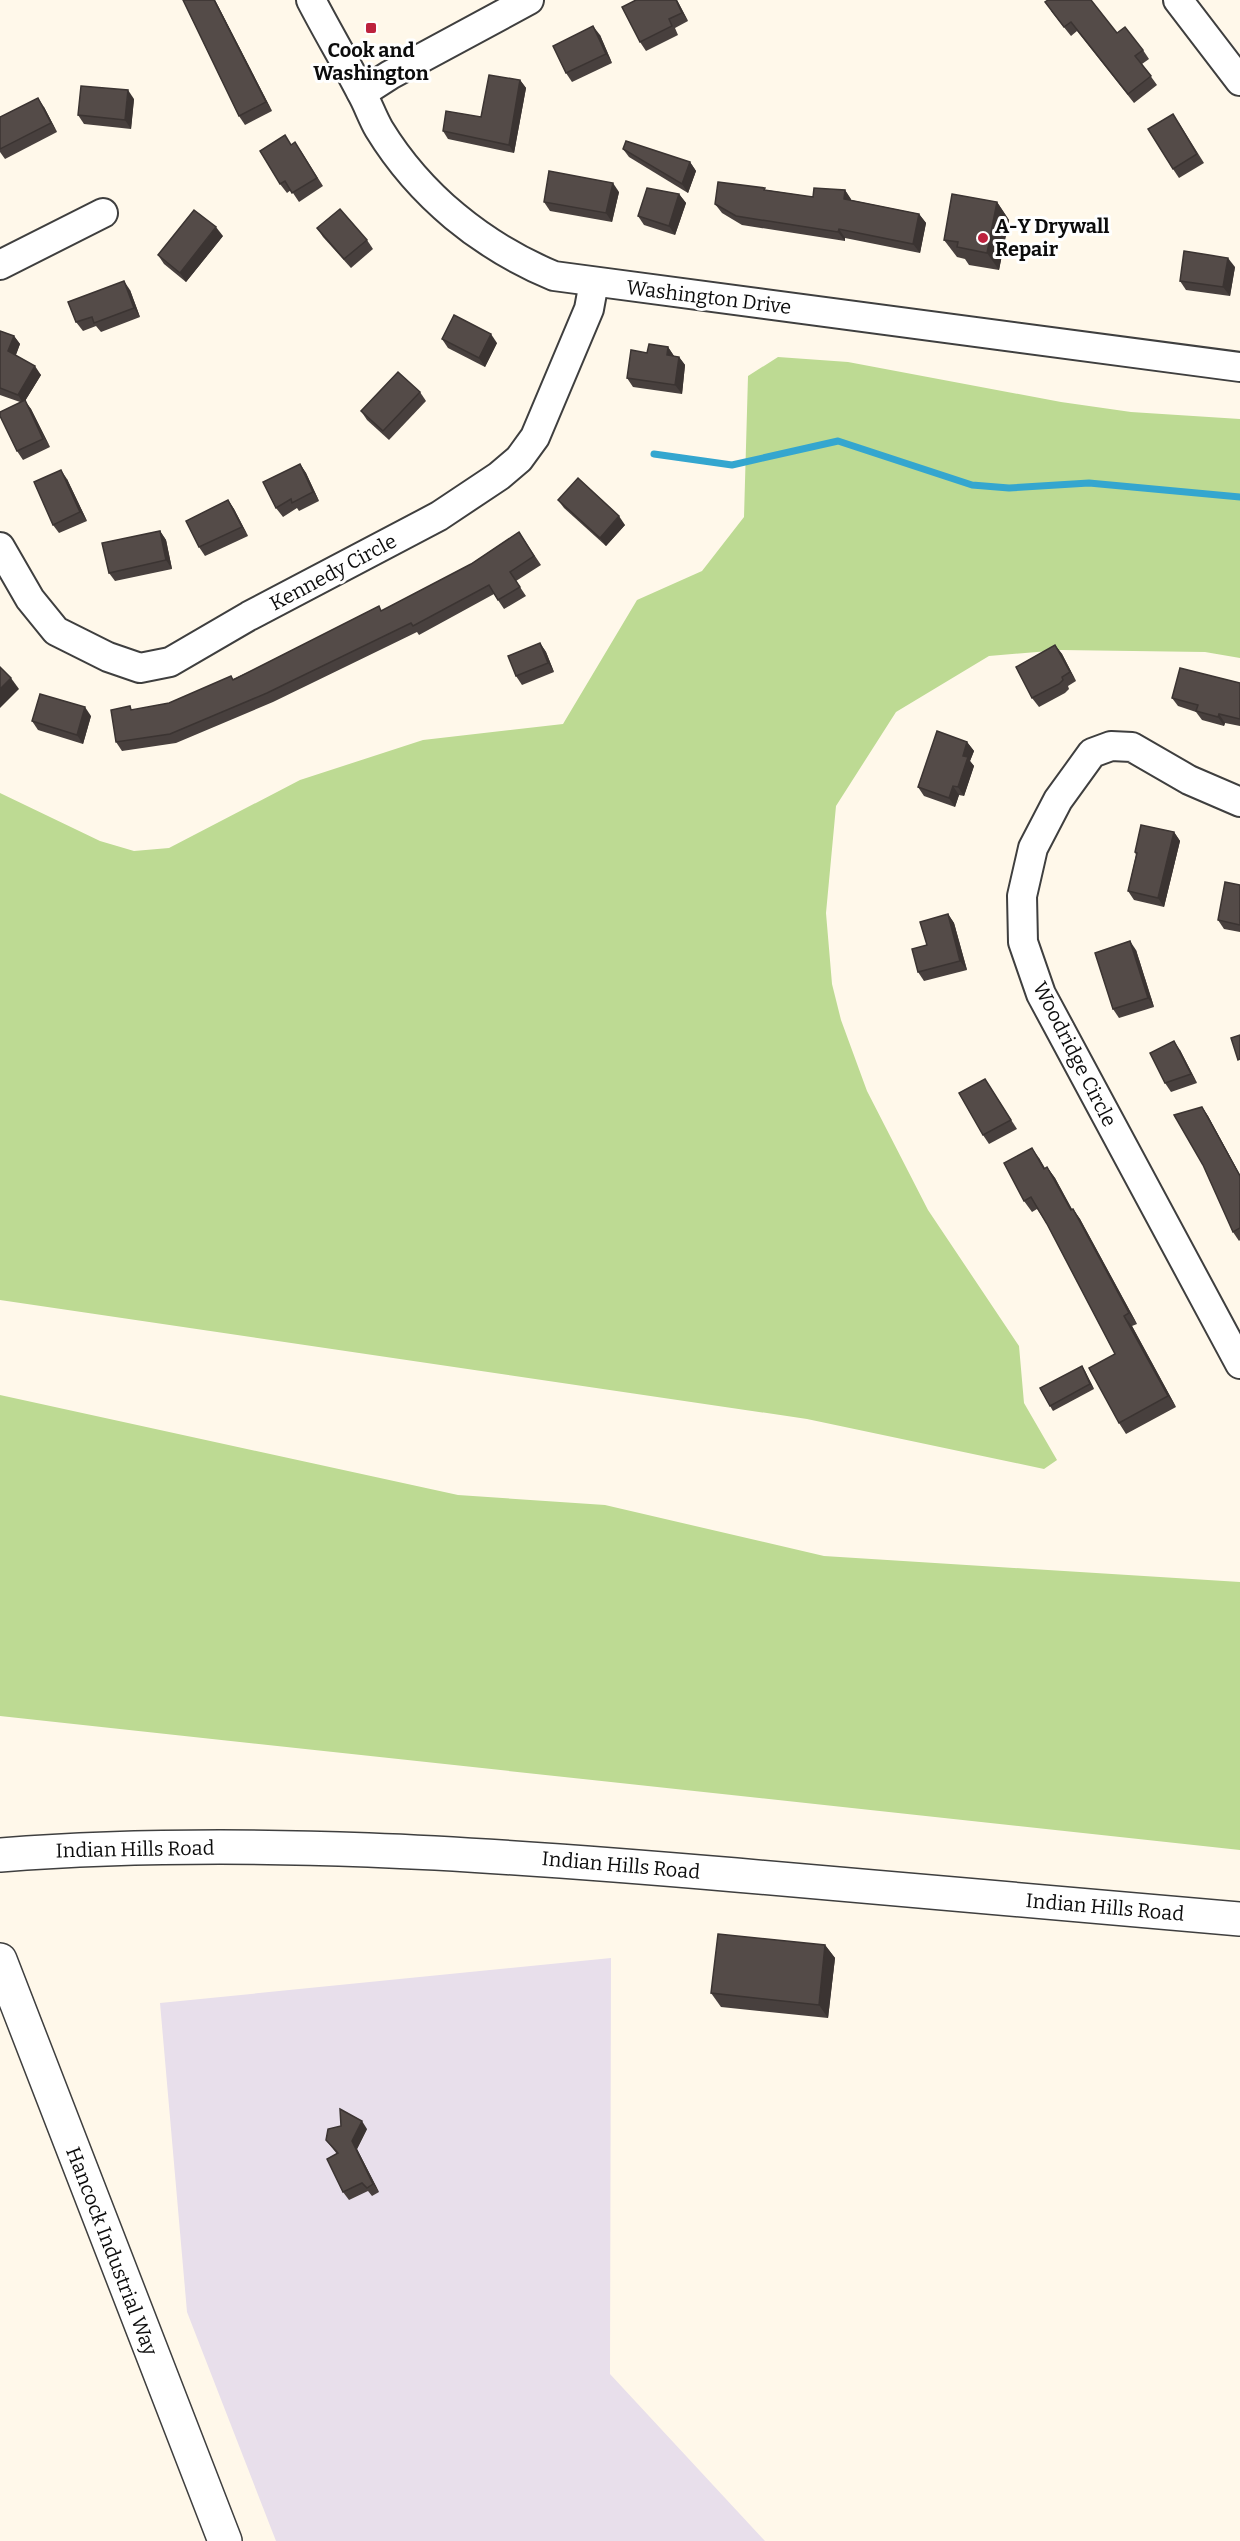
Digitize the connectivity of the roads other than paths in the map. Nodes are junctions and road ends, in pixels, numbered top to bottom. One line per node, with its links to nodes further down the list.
1 (311, 0): 5 (street, Washington Drive)
2 (529, 0): 5 (street)
3 (1178, 0): 4 (street)
4 (1240, 81)
5 (362, 93): 8 (street, Washington Drive)
6 (103, 213): 7 (street)
7 (0, 265)
8 (594, 282): 9 (street, Washington Drive); 10 (street, Kennedy Circle)
9 (1240, 367)
10 (0, 547)
11 (1240, 802): 12 (street, Woodridge Circle)
12 (1240, 1364)
13 (0, 1855): 14 (street, Indian Hills Road)
14 (1240, 1919)
15 (0, 1960): 16 (street, Hancock Industrial Way)
16 (225, 2541)

